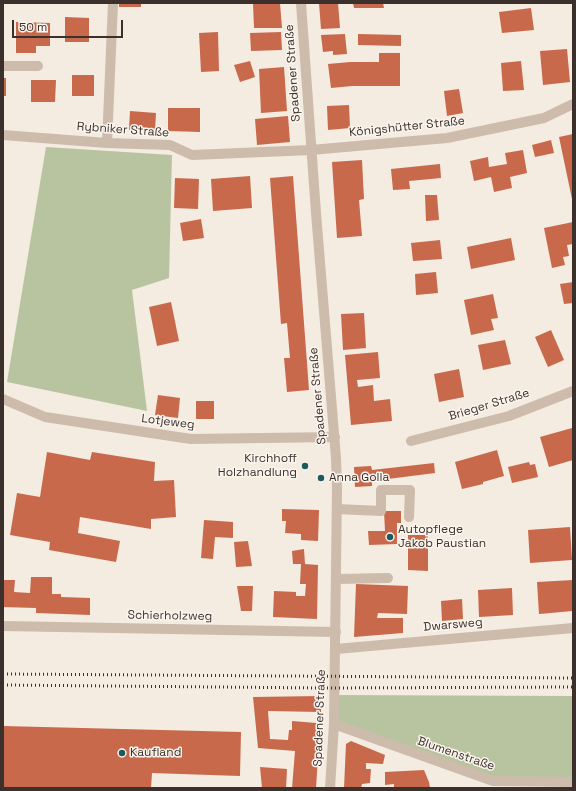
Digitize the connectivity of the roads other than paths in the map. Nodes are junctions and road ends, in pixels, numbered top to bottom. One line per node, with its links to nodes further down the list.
1 (113, 3): 7 (street)
2 (301, 3): 8 (street, Spadener Straße)
3 (3, 66): 4 (street)
4 (38, 66)
5 (573, 104): 8 (street, Königshütter Straße)
6 (3, 135): 7 (street, Rybniker Straße)
7 (108, 143): 8 (street, Rybniker Straße)
8 (311, 150): 11 (street, Spadener Straße)
9 (573, 391): 12 (street, Brieger Straße)
10 (3, 399): 11 (street, Lotjeweg)
11 (334, 437): 13 (street, Spadener Straße)
12 (411, 441)
13 (337, 509): 14 (street); 16 (street, Spadener Straße)
14 (409, 517)
15 (388, 578): 16 (street)
16 (336, 579): 19 (street, Spadener Straße)
17 (3, 626): 19 (street, Schierholzweg)
18 (573, 628): 20 (street, Dwarsweg)
19 (336, 632): 20 (street, Spadener Straße)
20 (336, 649): 21 (street, Spadener Straße)
21 (334, 724): 23 (street, Blumenstraße); 24 (street, Spadener Straße)
22 (573, 782): 23 (street, Blumenstraße)
23 (494, 785)
24 (330, 788)

